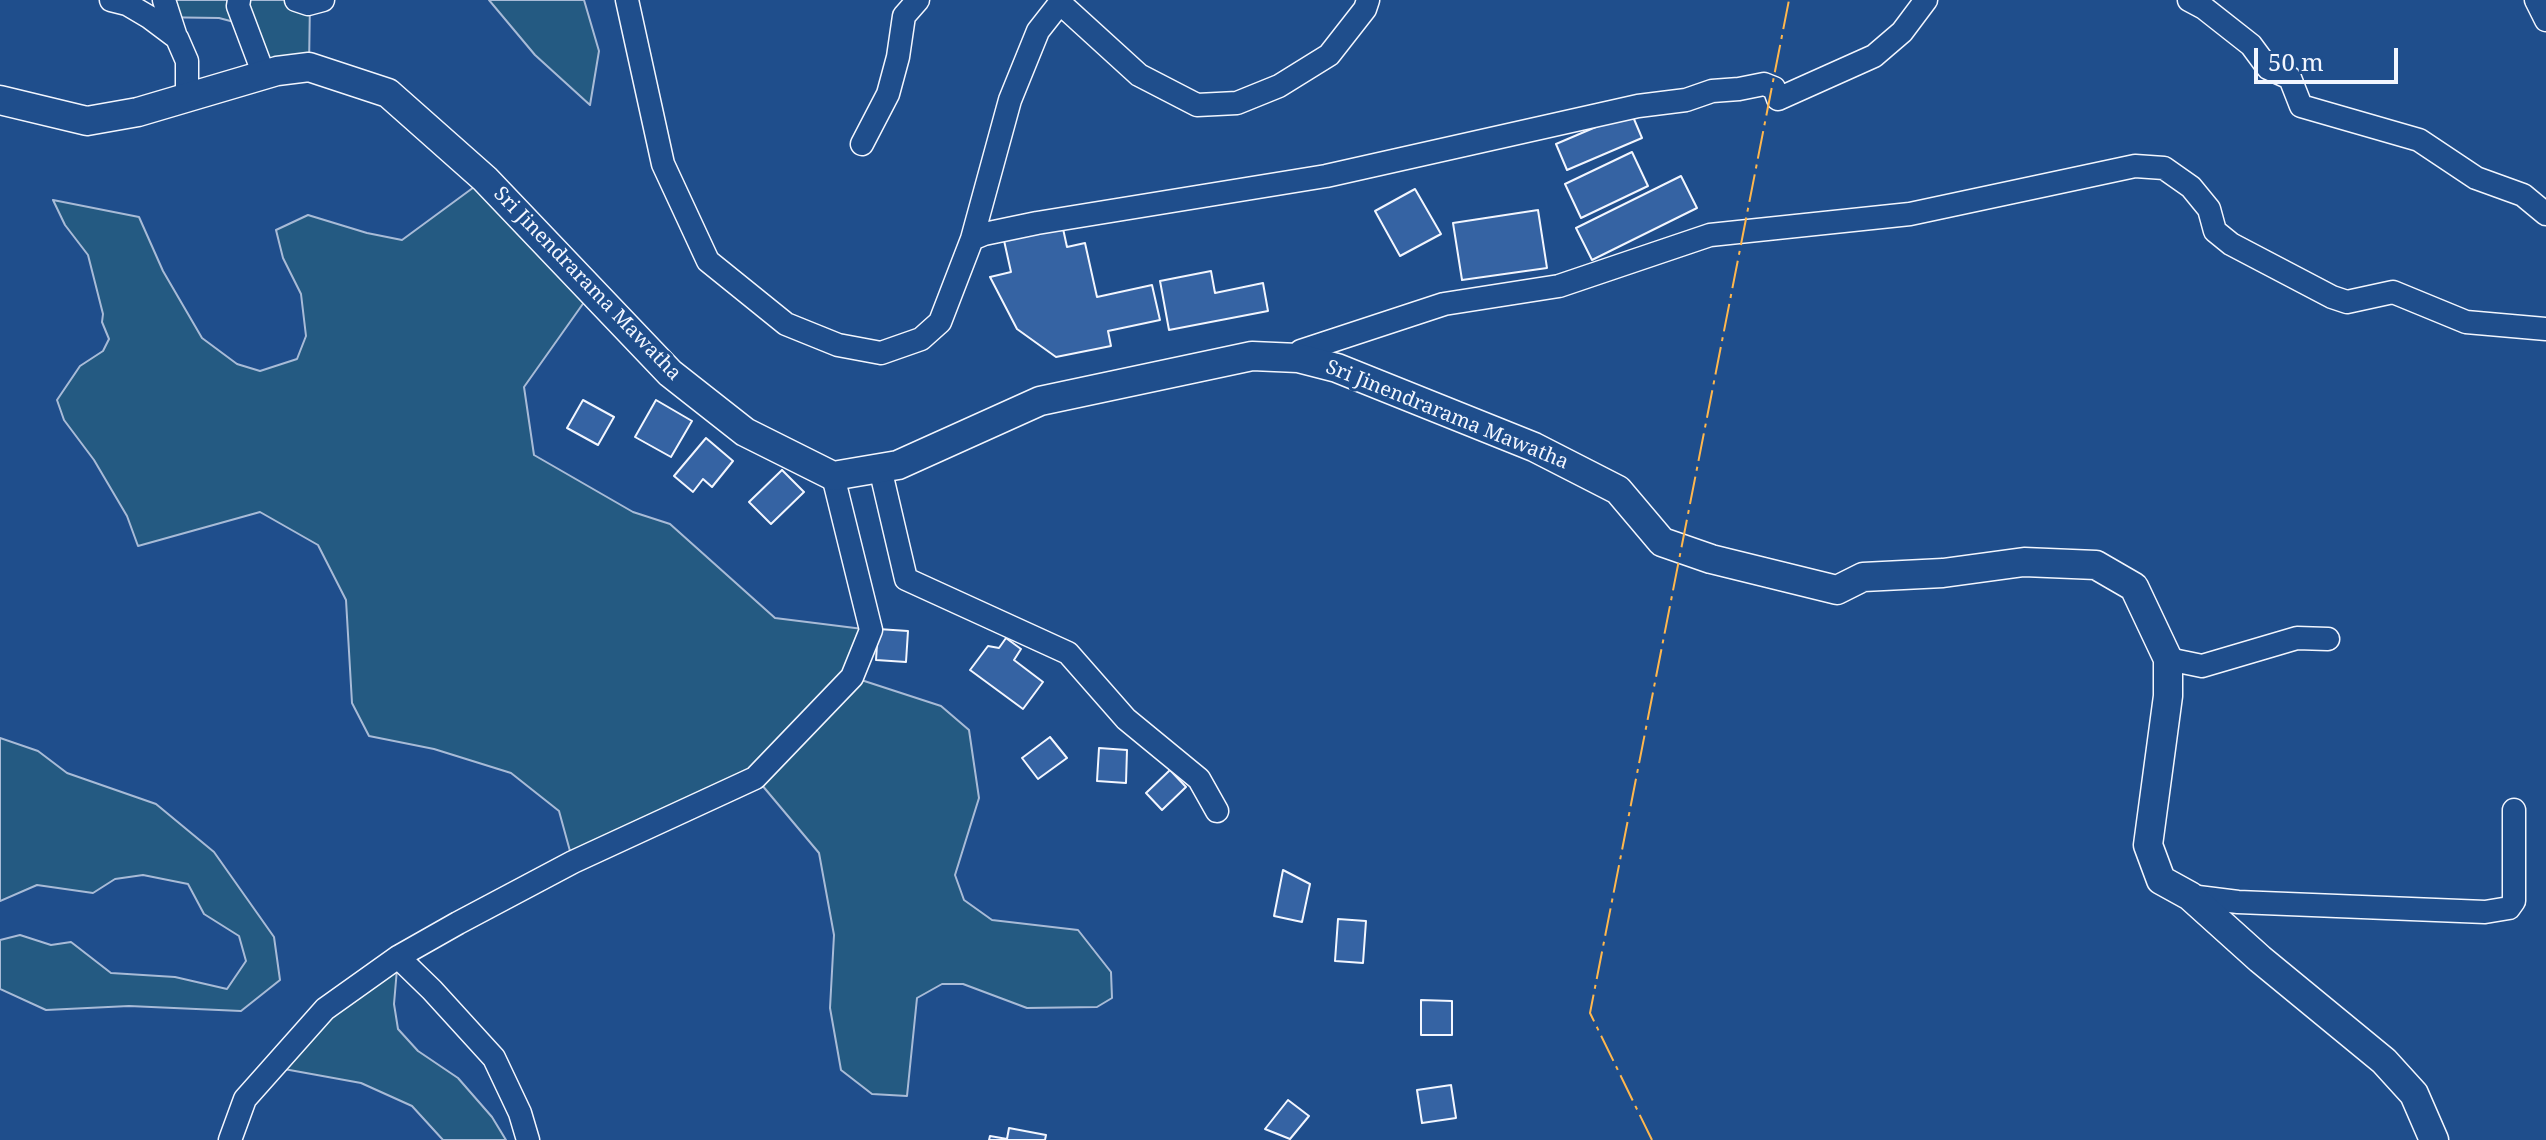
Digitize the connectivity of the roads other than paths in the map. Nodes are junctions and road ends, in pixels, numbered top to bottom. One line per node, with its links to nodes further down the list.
1 (111, 0): 14 (street)
2 (164, 0): 14 (street)
3 (239, 0): 15 (street)
4 (296, 0): 5 (street)
5 (323, 0)
6 (627, 0): 20 (street)
7 (918, 0): 18 (street)
8 (1368, 0): 12 (street)
9 (1926, 0): 20 (street)
10 (2189, 0): 19 (street)
11 (2536, 0): 13 (street)
12 (1062, 1): 20 (street)
13 (2546, 20)
14 (177, 38): 16 (street)
15 (264, 75): 16 (main road, Sri Jinendrarama Mawatha); 24 (main road, Sri Jinendrarama Mawatha)
16 (187, 98): 17 (main road, Sri Jinendrarama Mawatha)
17 (0, 100)
18 (862, 144)
19 (2546, 214)
20 (972, 239)
21 (2546, 329): 22 (street)
22 (1298, 358): 23 (main road, Sri Jinendrarama Mawatha); 26 (main road, Sri Jinendrarama Mawatha)
23 (880, 468): 24 (main road, Sri Jinendrarama Mawatha); 28 (street)
24 (833, 476): 30 (street)
25 (2328, 639): 26 (street)
26 (2168, 659): 29 (main road)
27 (2514, 810): 29 (street)
28 (1217, 811)
29 (2190, 896): 33 (main road)
30 (398, 957): 31 (street); 32 (street)
31 (230, 1140)
32 (528, 1140)
33 (2434, 1140)

